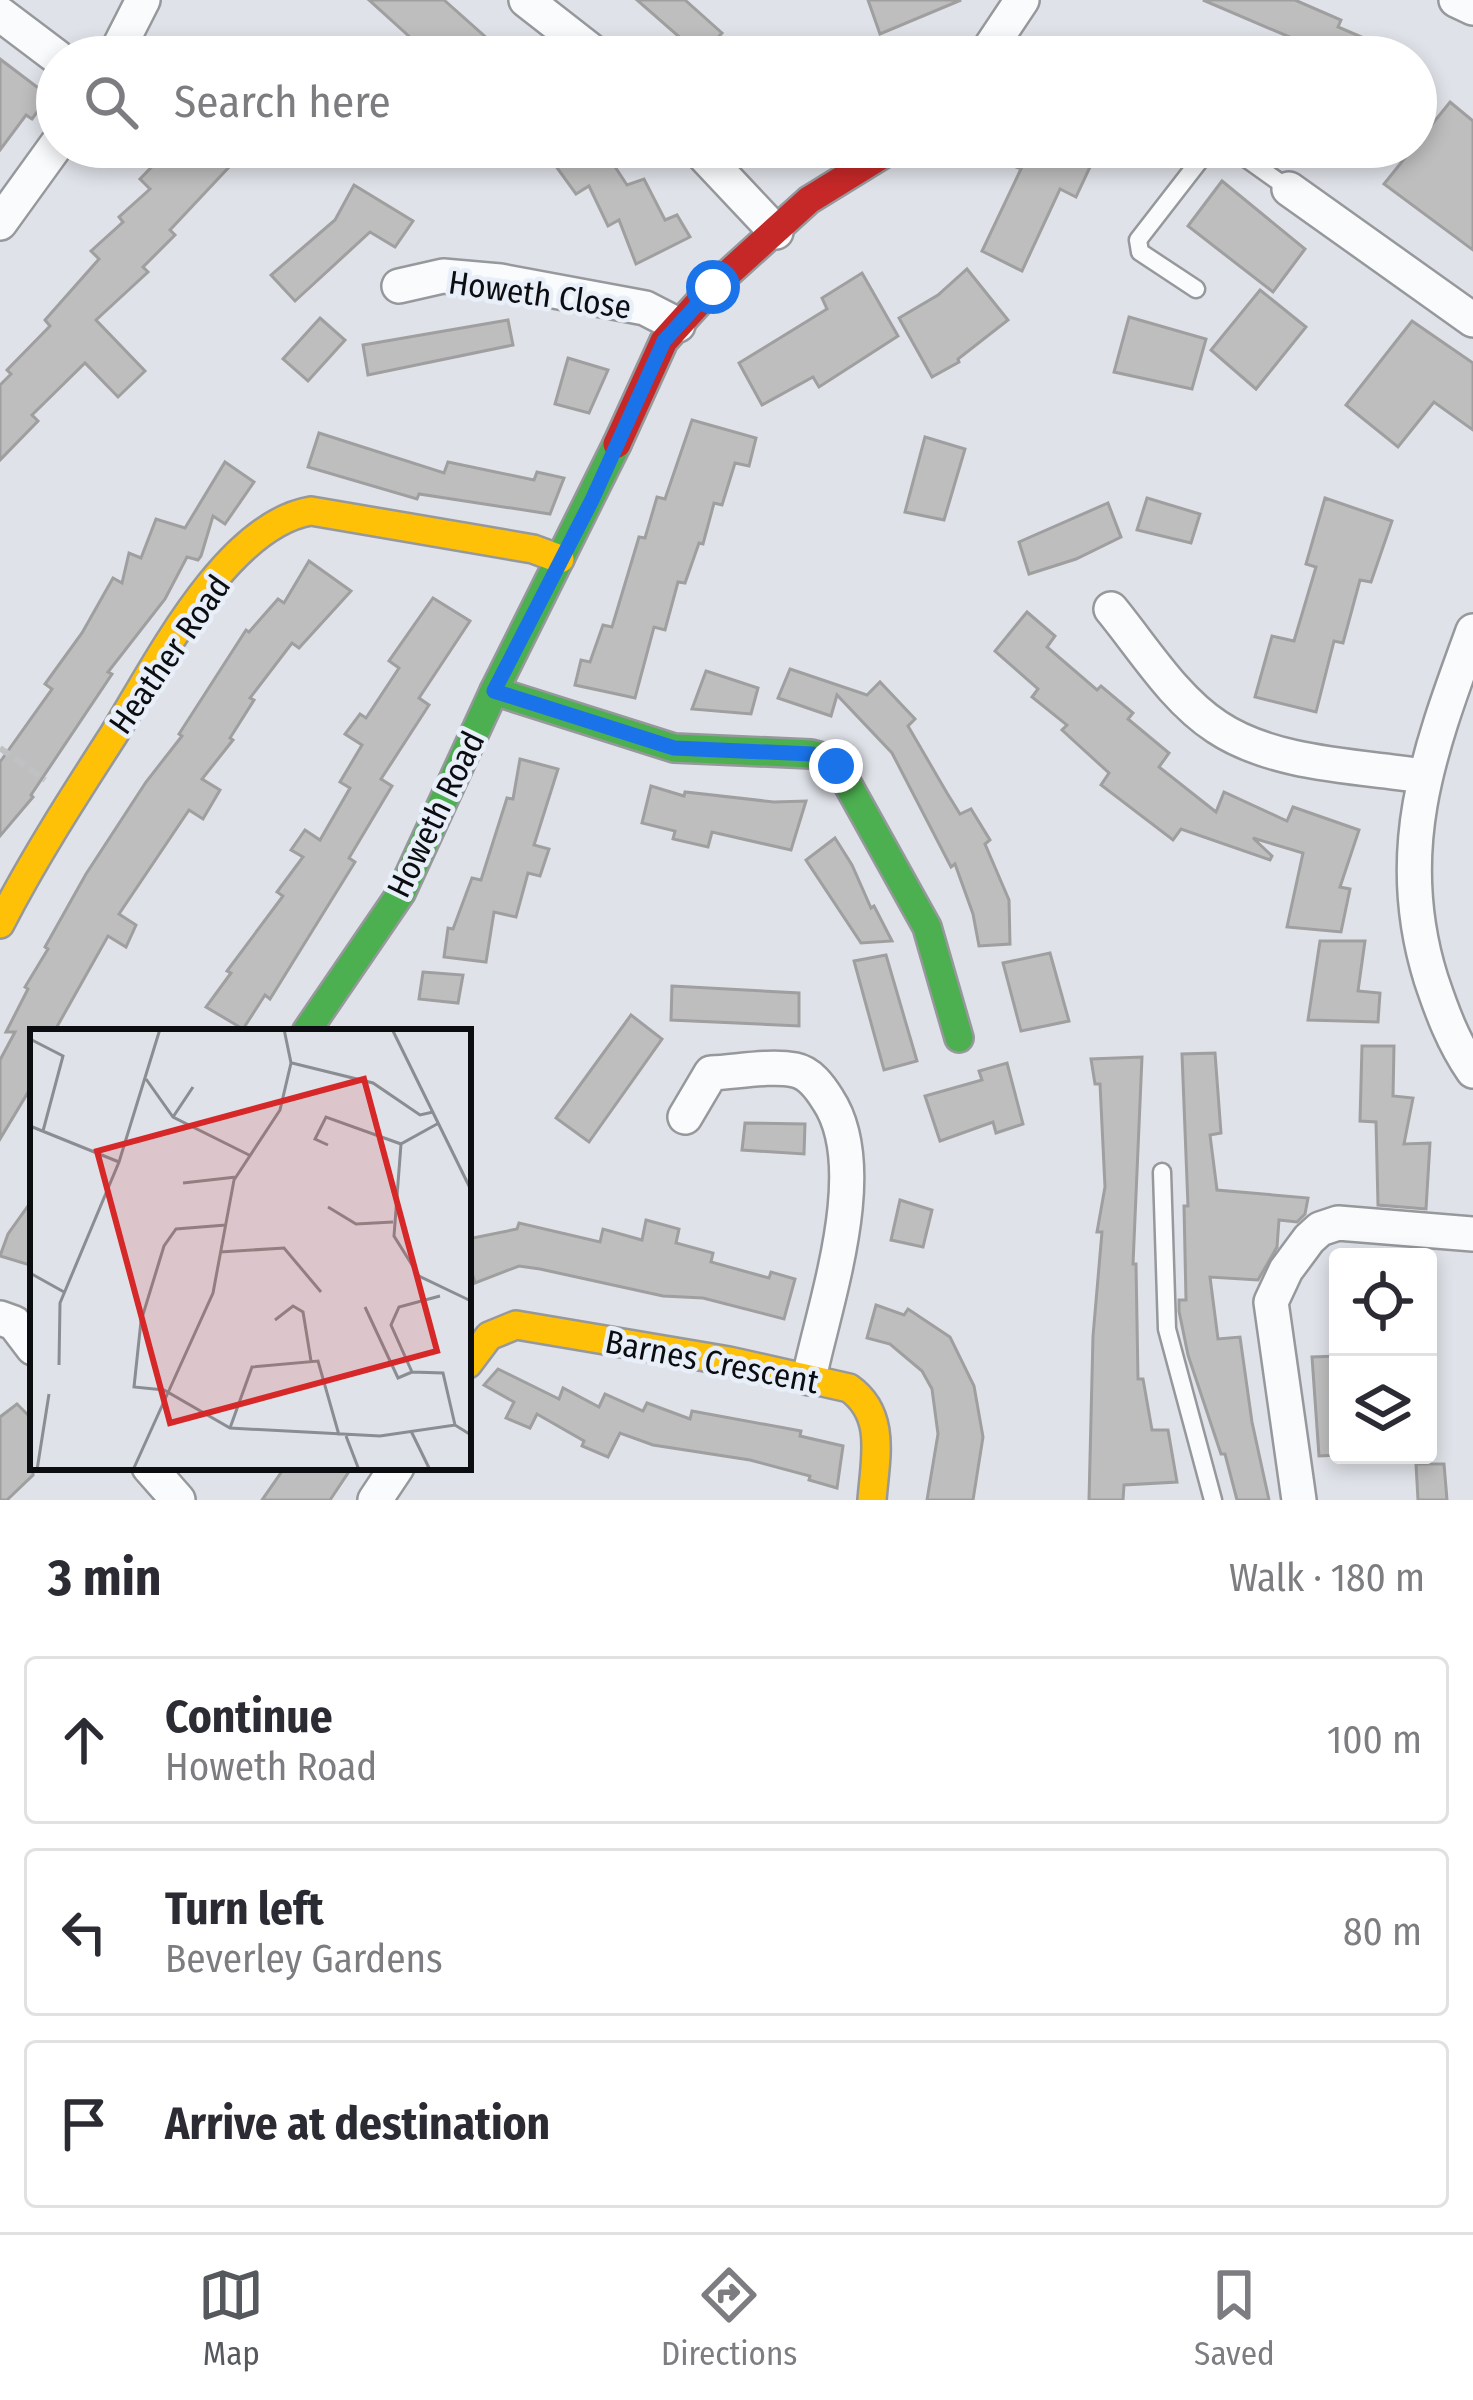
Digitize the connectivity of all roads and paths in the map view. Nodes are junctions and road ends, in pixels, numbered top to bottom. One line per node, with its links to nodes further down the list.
1 (143, 0): 7 (street)
2 (526, 0): 8 (street)
3 (1022, 0): 9 (street)
4 (1456, 0): 5 (street)
5 (1473, 8)
6 (0, 14): 10 (street)
7 (125, 36)
8 (572, 36)
9 (999, 36)
10 (36, 41)
11 (40, 168): 17 (street)
12 (716, 168): 18 (street)
13 (861, 168): 18 (street, Howeth Road)
14 (1194, 168): 20 (lane)
15 (1260, 168): 16 (lane)
16 (1289, 189): 21 (street)
17 (0, 223)
18 (776, 232): 22 (street, Howeth Road)
19 (399, 286): 22 (street, Howeth Close)
20 (1196, 290)
21 (1473, 320)
22 (678, 325): 23 (street, Howeth Road)
23 (560, 559): 26 (street, Howeth Road); 29 (street, Heather Road)
24 (1111, 609): 28 (street)
25 (1473, 631): 28 (street)
26 (494, 691): 31 (street, Howeth Road); 32 (street)
27 (0, 748): 29 (path)
28 (1424, 776): 33 (street)
29 (72, 800): 30 (street, Heather Road)
30 (0, 923)
31 (308, 1029)
32 (958, 1038)
33 (1473, 1071)
34 (685, 1117): 40 (street)
35 (1162, 1172): 46 (lane)
36 (1473, 1234): 47 (street)
37 (0, 1318): 38 (street)
38 (23, 1347)
39 (471, 1360): 40 (street, Barnes Crescent)
40 (808, 1378): 45 (street, Barnes Crescent)
41 (152, 1470): 43 (street)
42 (396, 1470): 44 (street)
43 (178, 1500)
44 (375, 1500)
45 (872, 1500)
46 (1213, 1500)
47 (1299, 1500)

